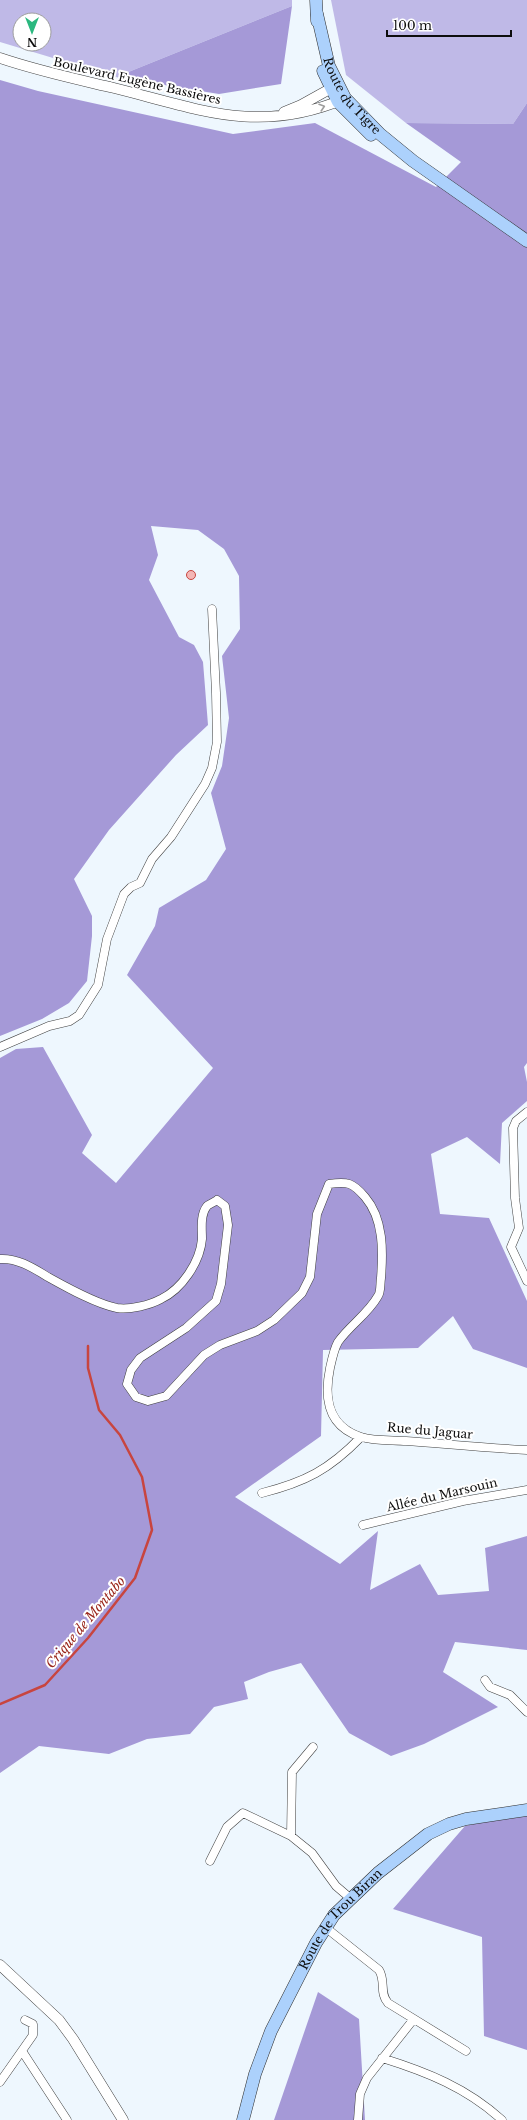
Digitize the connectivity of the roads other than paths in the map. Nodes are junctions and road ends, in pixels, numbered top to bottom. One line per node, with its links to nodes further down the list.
1 (316, 0): 3 (main road, Route du Tigre)
2 (0, 58): 5 (street, Boulevard Eugène Bassières)
3 (334, 86): 4 (main road, Route du Tigre); 5 (street, Boulevard Eugène Bassières)
4 (342, 100): 5 (street, Boulevard Eugène Bassières, one-way to 4); 6 (main road, Route du Tigre)
5 (271, 117)
6 (527, 241)
7 (212, 609): 8 (street)
8 (0, 1047)
9 (527, 1112): 11 (street)
10 (0, 1259): 12 (street, Rue du Jaguar)
11 (527, 1281)
12 (361, 1437): 13 (street, Rue du Jaguar); 15 (street)
13 (527, 1450)
14 (527, 1490): 16 (street, Allée du Marsouin)
15 (262, 1493)
16 (364, 1525)
17 (485, 1680): 18 (street)
18 (527, 1712)
19 (313, 1747): 21 (street)
20 (527, 1810): 23 (main road, Route de Trou Biran)
21 (291, 1836): 22 (street); 23 (street)
22 (210, 1861)
23 (350, 1898): 24 (main road, Route de Trou Biran)
24 (325, 1927): 27 (street); 34 (main road, Route de Trou Biran)
25 (0, 1964): 33 (street)
26 (25, 2020): 28 (street)
27 (413, 2020): 29 (street); 30 (street)
28 (22, 2051): 31 (street); 32 (street)
29 (466, 2051)
30 (382, 2058): 35 (street); 36 (street)
31 (0, 2082)
32 (67, 2120)
33 (123, 2120)
34 (243, 2120)
35 (358, 2120)
36 (502, 2120)

